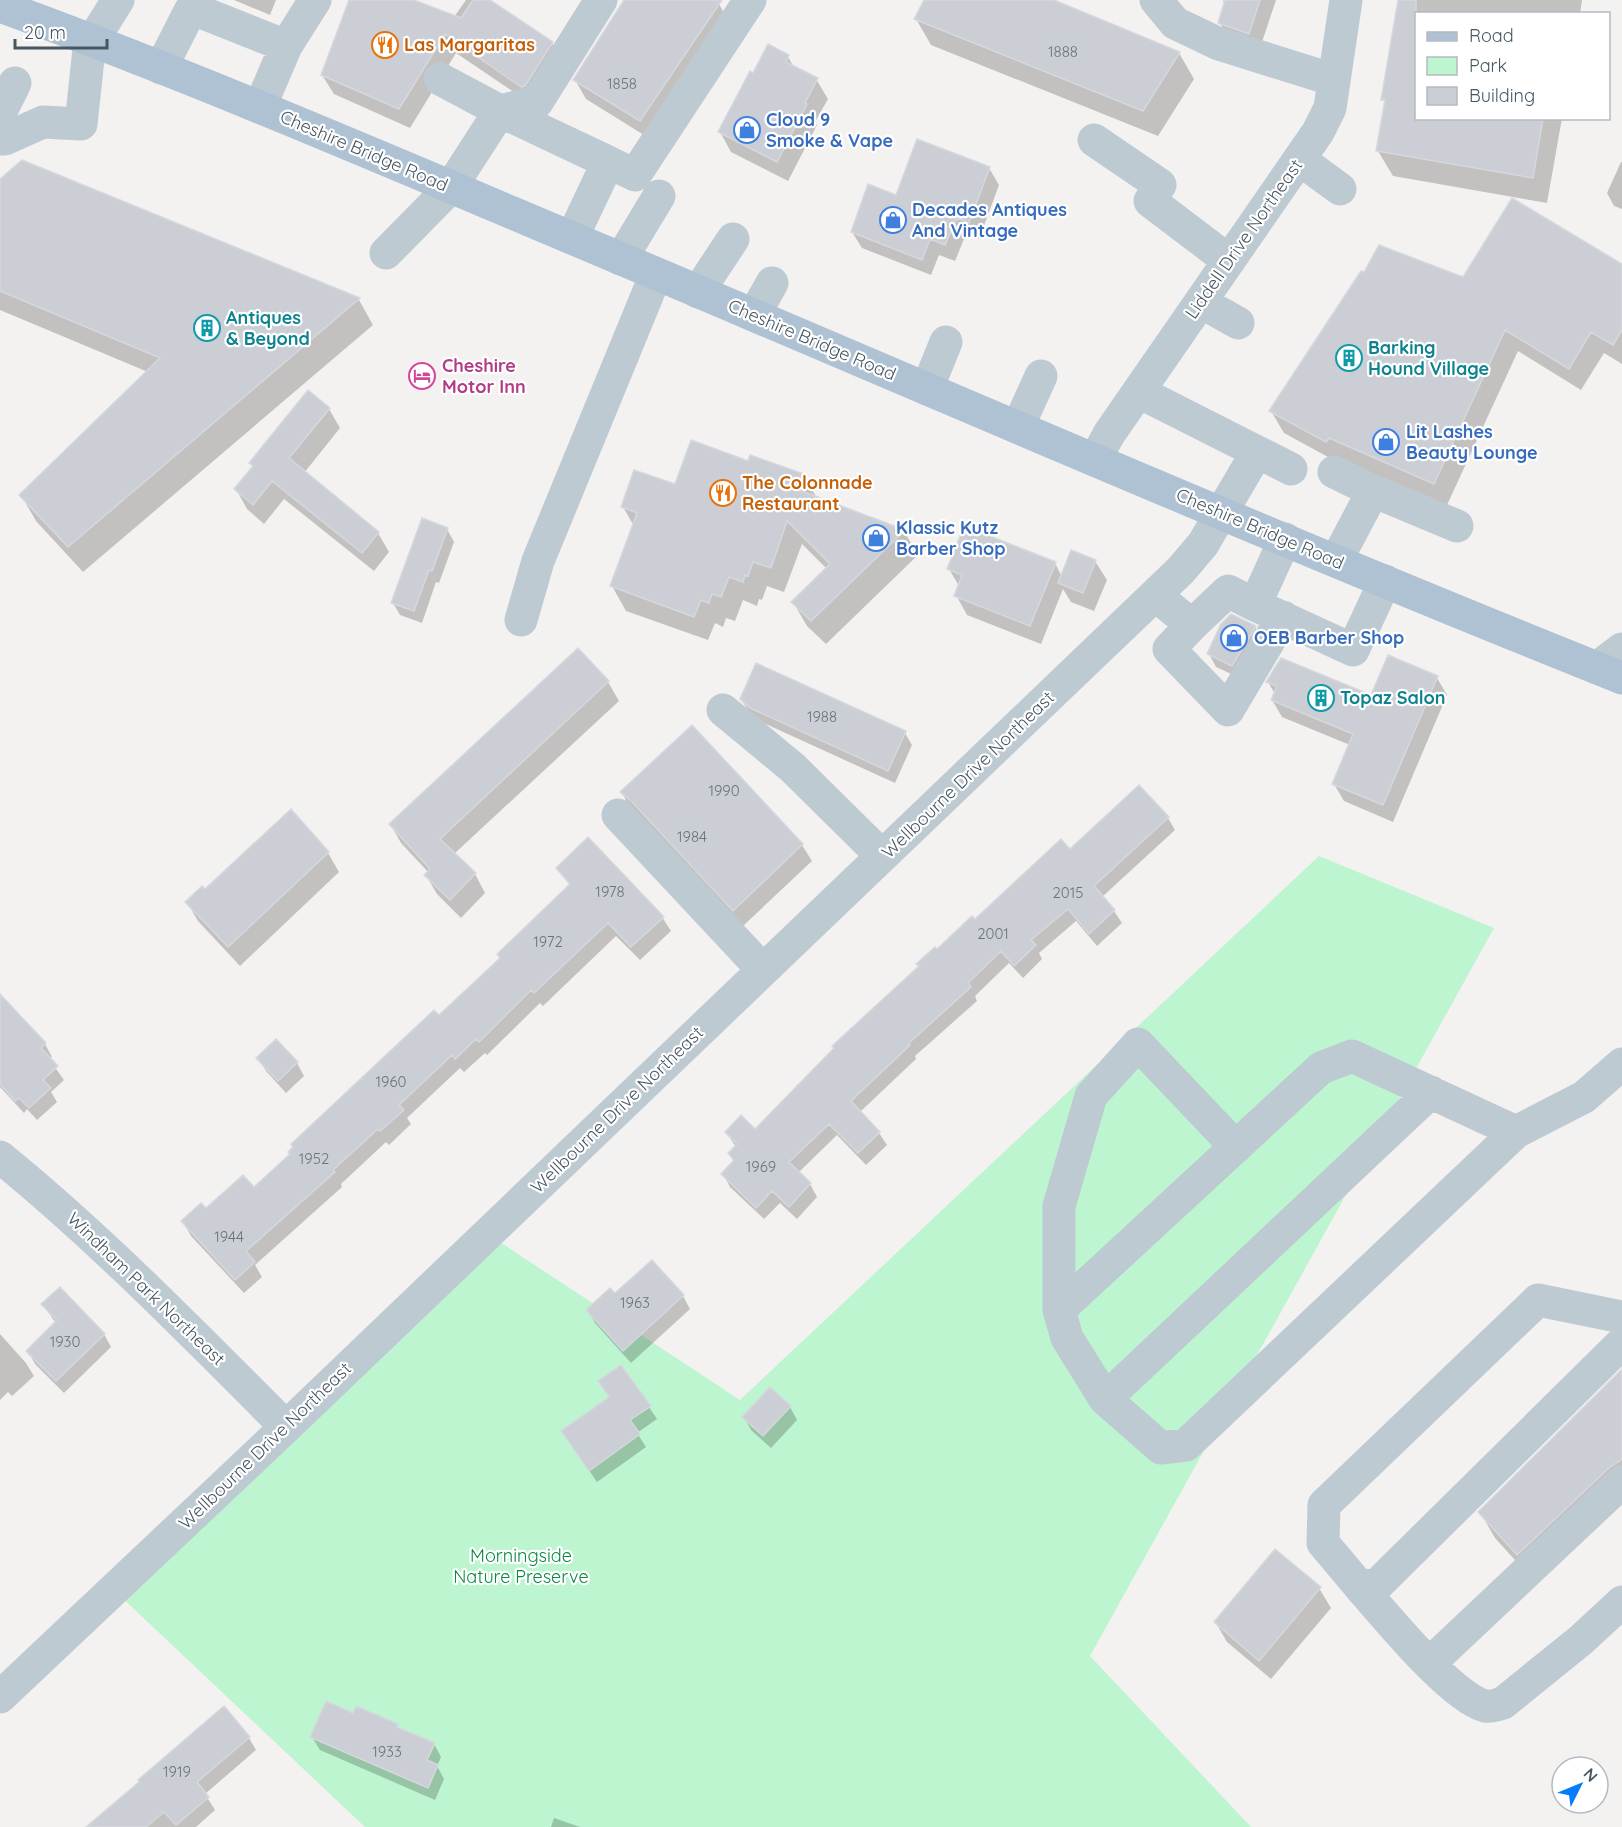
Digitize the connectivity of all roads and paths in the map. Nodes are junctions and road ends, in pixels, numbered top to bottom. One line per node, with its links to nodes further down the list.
1 (118, 0): 8 (street)
2 (315, 0): 9 (street)
3 (601, 0): 15 (street)
4 (750, 0): 20 (street)
5 (1156, 0): 12 (street)
6 (1346, 0): 12 (street, Liddell Drive Northeast)
7 (0, 6): 8 (main road, Cheshire Bridge Road)
8 (91, 40): 10 (main road, Cheshire Bridge Road); 17 (street)
9 (286, 45): 10 (street); 14 (street)
10 (161, 68): 14 (main road, Cheshire Bridge Road)
11 (440, 79): 15 (street)
12 (1334, 80): 19 (street, Liddell Drive Northeast)
13 (15, 83): 16 (street)
14 (260, 107): 21 (main road, Cheshire Bridge Road)
15 (500, 111): 20 (street); 21 (street)
16 (0, 113)
17 (0, 139)
18 (1094, 140): 28 (street)
19 (1299, 159): 22 (street); 28 (street, Liddell Drive Northeast)
20 (608, 162): 24 (street)
21 (452, 187): 24 (main road, Cheshire Bridge Road); 26 (street)
22 (1340, 189)
23 (659, 196): 27 (street)
24 (572, 238): 27 (main road, Cheshire Bridge Road)
25 (733, 239): 31 (street)
26 (386, 253)
27 (621, 259): 29 (main road, Cheshire Bridge Road)
28 (1229, 261): 32 (street, Liddell Drive Northeast)
29 (656, 274): 31 (main road, Cheshire Bridge Road); 52 (street)
30 (772, 283): 33 (street)
31 (698, 292): 33 (main road, Cheshire Bridge Road)
32 (1201, 302): 34 (street); 38 (street, Liddell Drive Northeast)
33 (754, 315): 37 (main road, Cheshire Bridge Road)
34 (1238, 323)
35 (946, 342): 37 (street)
36 (1041, 376): 39 (street)
37 (927, 389): 39 (main road, Cheshire Bridge Road)
38 (1138, 392): 40 (street); 41 (street, Liddell Drive Northeast)
39 (1018, 428): 41 (main road, Cheshire Bridge Road)
40 (1257, 452): 42 (street); 45 (street, Wellbourne Drive Northeast)
41 (1095, 460): 45 (main road, Cheshire Bridge Road)
42 (1291, 469)
43 (1334, 472): 44 (street)
44 (1373, 491): 46 (street); 48 (street)
45 (1220, 513): 47 (main road, Cheshire Bridge Road); 50 (street, Wellbourne Drive Northeast)
46 (1457, 526)
47 (1285, 539): 48 (main road, Cheshire Bridge Road); 51 (street)
48 (1336, 561): 49 (main road, Cheshire Bridge Road)
49 (1384, 581): 51 (street); 54 (main road, Cheshire Bridge Road)
50 (1155, 595): 53 (street); 57 (street, Wellbourne Drive Northeast)
51 (1269, 611): 53 (street); 53 (street)
52 (521, 620)
53 (1192, 625)
54 (1614, 665)
55 (723, 710): 57 (street)
56 (618, 815): 58 (street)
57 (882, 856): 58 (street, Wellbourne Drive Northeast)
58 (763, 970): 68 (street, Wellbourne Drive Northeast)
59 (1622, 1065): 61 (street)
60 (1431, 1092): 61 (street); 62 (street); 67 (street)
61 (1516, 1132): 67 (street)
62 (1236, 1147): 64 (street); 64 (street)
63 (0, 1157): 68 (street, Windham Park Northeast)
64 (1059, 1310): 67 (street)
65 (1622, 1317): 70 (street)
66 (1622, 1343): 70 (street)
67 (1105, 1399)
68 (286, 1427): 73 (street, Wellbourne Drive Northeast)
69 (1622, 1482): 72 (street)
70 (1360, 1587): 72 (street)
71 (1622, 1602): 72 (street)
72 (1429, 1664)
73 (0, 1697)

